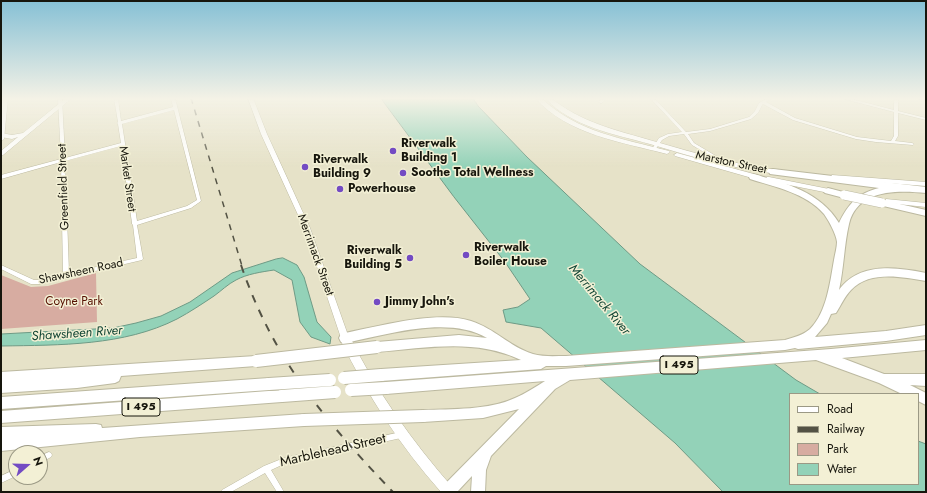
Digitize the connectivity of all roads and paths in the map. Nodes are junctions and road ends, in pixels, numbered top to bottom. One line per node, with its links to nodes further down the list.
1 (3, 121): 16 (main road)
2 (40, 121): 14 (main road)
3 (61, 121): 23 (street, Greenfield Street)
4 (127, 121): 13 (street)
5 (179, 121): 34 (street)
6 (259, 121): 42 (main road, Merrimack Street)
7 (569, 121): 21 (main road, Marston Street)
8 (582, 121): 21 (main road, Marston Street)
9 (674, 121): 15 (street)
10 (740, 121): 15 (street)
11 (798, 121): 18 (street)
12 (896, 121): 18 (street)
13 (119, 123): 19 (street, Market Street)
14 (26, 133): 16 (main road); 22 (main road)
15 (685, 133): 21 (street); 24 (street)
16 (1, 135): 17 (main road)
17 (1, 139)
18 (892, 142): 20 (street)
19 (122, 144): 23 (street); 34 (street, Market Street)
20 (912, 144)
21 (656, 147): 24 (main road, Marston Street); 27 (main road, Marston Street)
22 (1, 154)
23 (63, 161): 26 (street); 38 (street, Greenfield Street)
24 (728, 164): 25 (main road, Marston Street)
25 (772, 172): 28 (main road, Marston Street); 29 (highway)
26 (1, 177)
27 (754, 177): 30 (main road, Marston Street); 35 (highway)
28 (926, 185): 29 (highway)
29 (909, 188): 35 (highway)
30 (828, 191): 31 (highway, bridge)
31 (885, 202): 32 (main road); 33 (highway)
32 (926, 205)
33 (926, 213)
34 (134, 224): 36 (street, Market Street)
35 (841, 244): 40 (highway)
36 (140, 259): 38 (street, Shawsheen Road)
37 (1, 267): 38 (street, Shawsheen Road)
38 (66, 276)
39 (926, 276): 40 (highway)
40 (827, 313): 44 (highway)
41 (926, 330): 52 (highway, I 495, bridge)
42 (345, 338): 44 (highway); 56 (highway, Merrimack Street)
43 (926, 345): 53 (highway, I 495, bridge)
44 (518, 351): 45 (highway, bridge)
45 (184, 367): 46 (highway); 50 (highway)
46 (1, 378)
47 (884, 378): 48 (highway); 49 (highway); 51 (highway)
48 (926, 380)
49 (552, 384): 54 (highway, bridge); 58 (highway)
50 (1, 387)
51 (913, 393)
52 (1, 403)
53 (1, 417)
54 (140, 431): 55 (highway); 57 (highway)
55 (1, 433)
56 (402, 435): 59 (street, Marblehead Street); 60 (highway, Merrimack Street)
57 (1, 444)
58 (489, 447): 60 (highway); 63 (highway)
59 (266, 468): 61 (street, Marblehead Street); 62 (street)
60 (449, 491)
61 (224, 492)
62 (281, 492)
63 (478, 492)

